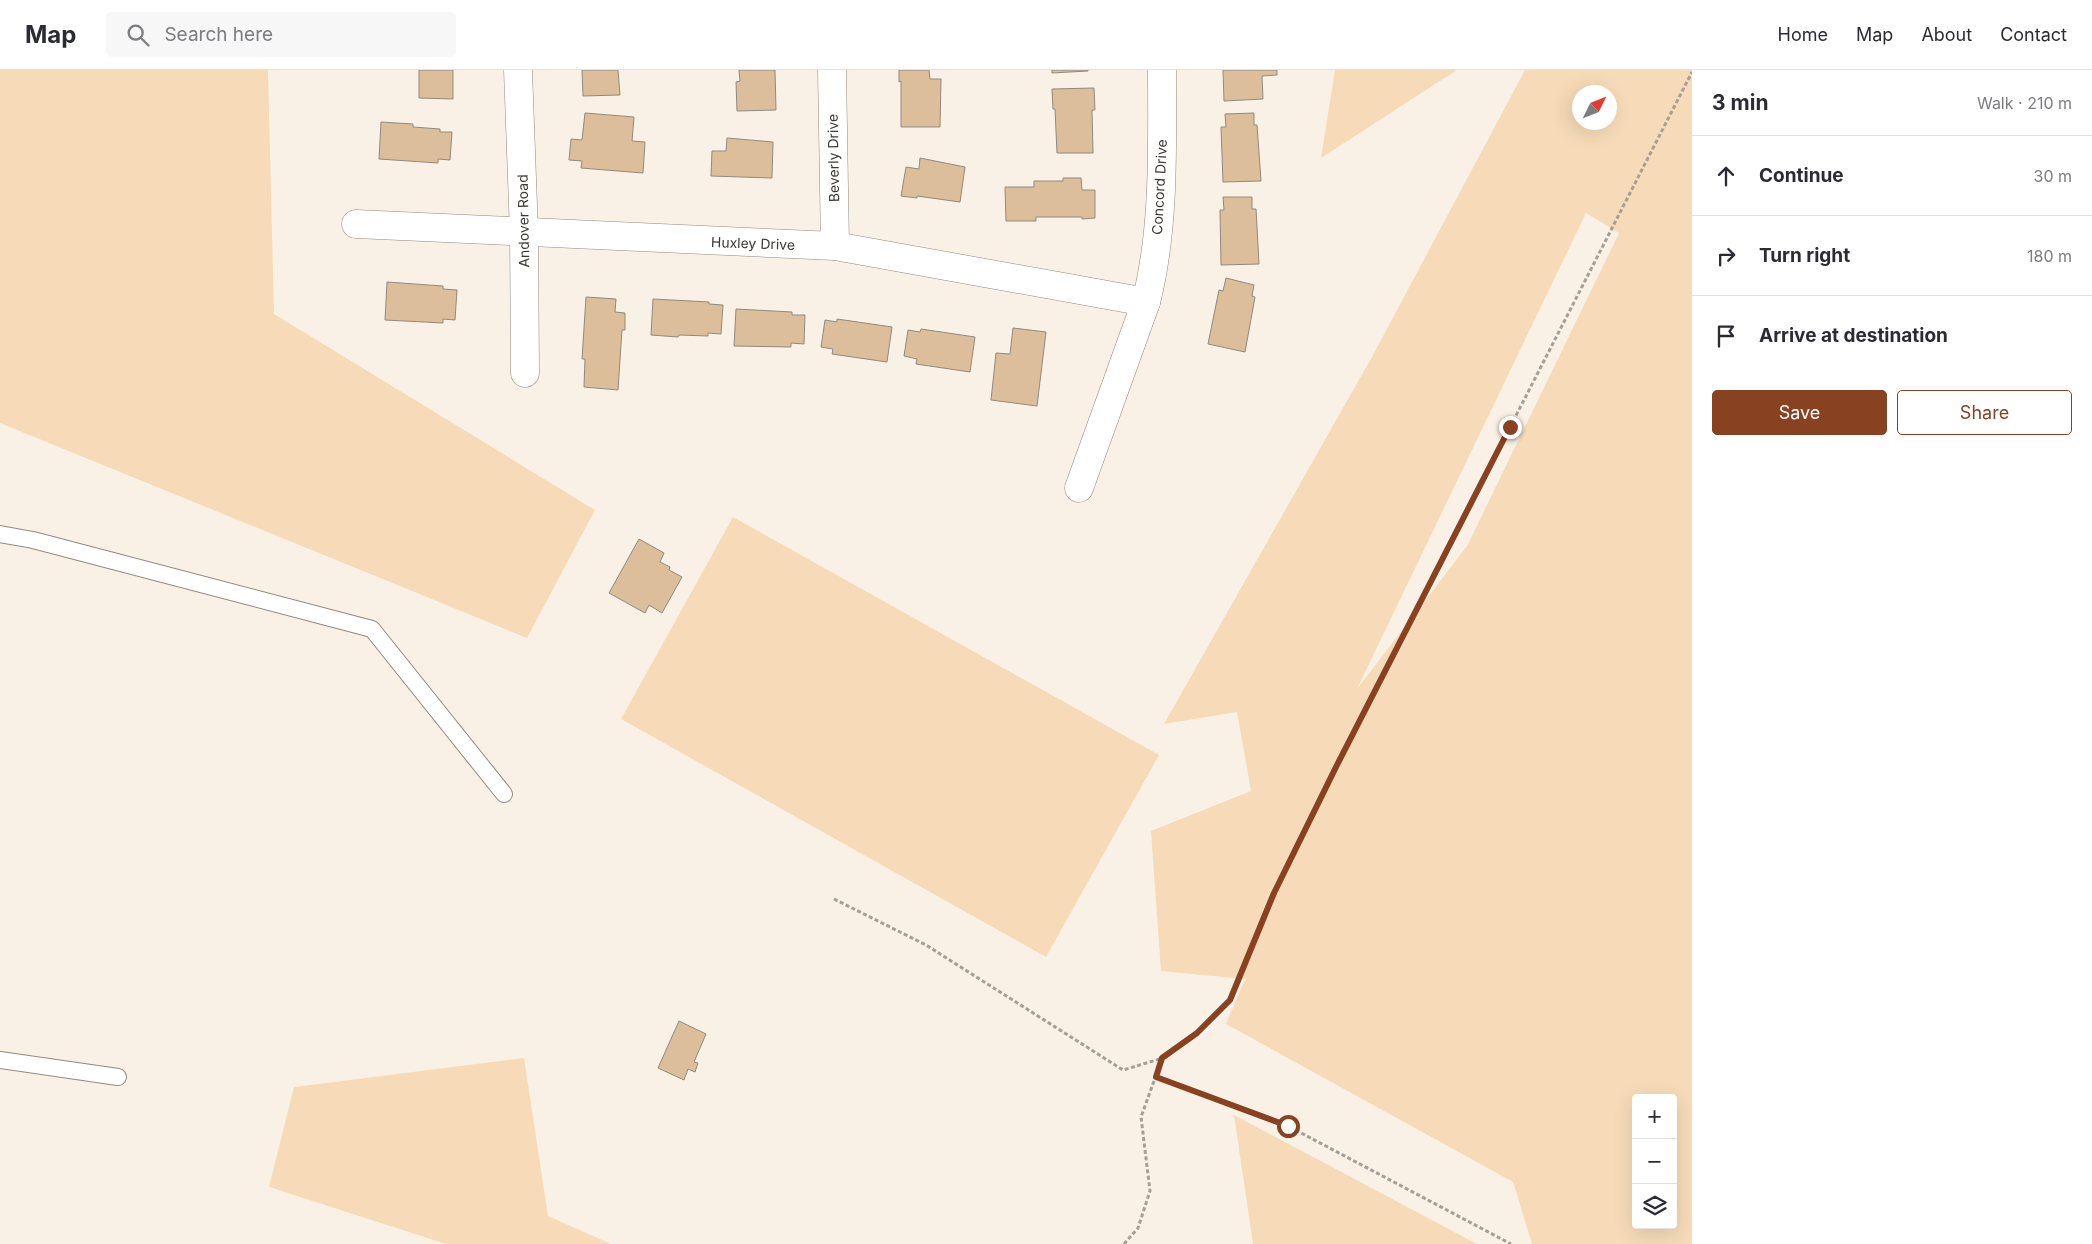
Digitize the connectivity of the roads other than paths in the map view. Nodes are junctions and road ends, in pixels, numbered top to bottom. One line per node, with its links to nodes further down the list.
1 (518, 70): 5 (street, Andover Road)
2 (832, 70): 6 (street, Beverly Drive)
3 (1162, 70): 7 (street, Concord Drive)
4 (356, 224): 5 (street, Huxley Drive)
5 (524, 233): 6 (street, Huxley Drive); 8 (street, Andover Road)
6 (835, 246): 7 (street, Huxley Drive)
7 (1146, 302): 9 (street, Concord Drive)
8 (525, 373)
9 (1079, 488)
10 (0, 534): 11 (lane)
11 (504, 794)
12 (0, 1060): 13 (lane)
13 (118, 1077)

